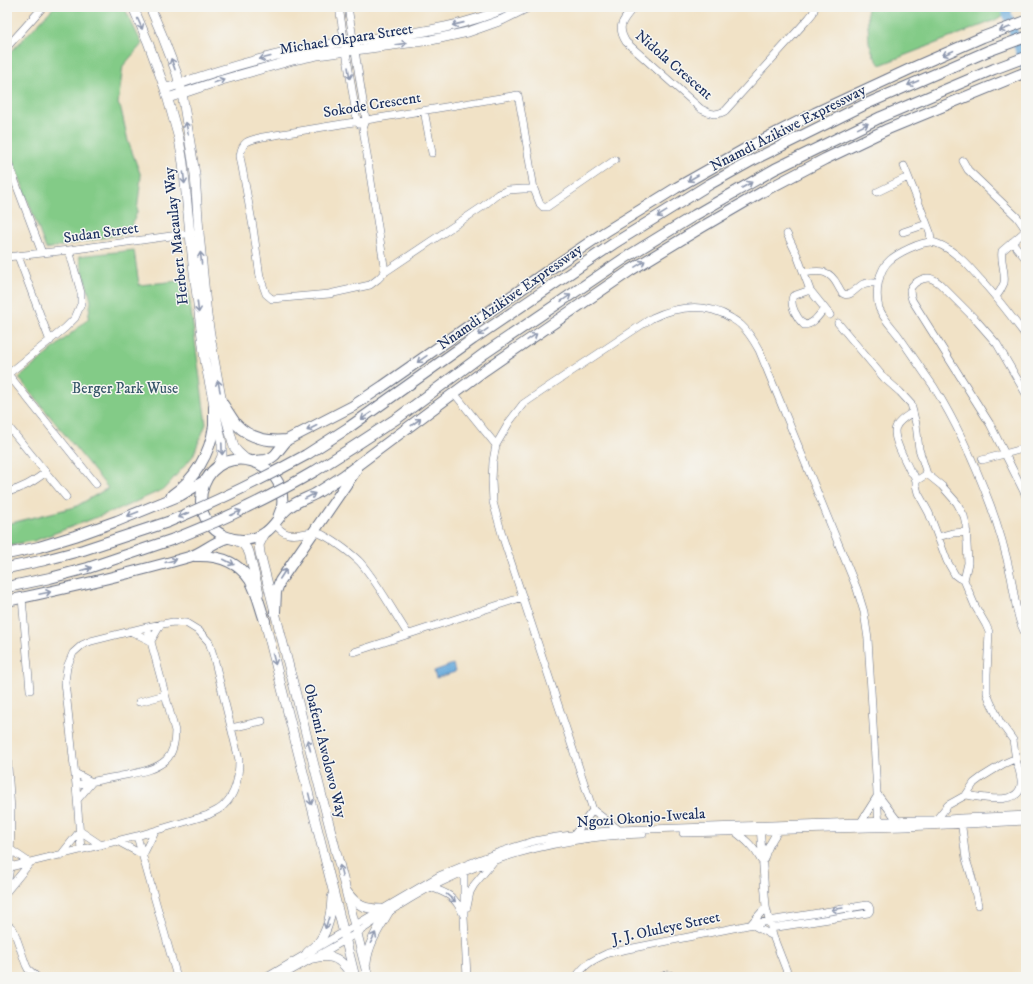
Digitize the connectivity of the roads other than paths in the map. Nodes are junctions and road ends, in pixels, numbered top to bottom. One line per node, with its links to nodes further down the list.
1 (43, 7): 12 (street)
2 (133, 7): 18 (main road, Herbert Macaulay Way, one-way to 18)
3 (150, 7): 17 (main road, Herbert Macaulay Way, one-way to 3)
4 (339, 7): 13 (street)
5 (348, 7): 13 (street)
6 (508, 7): 13 (main road, Michael Okpara Street, one-way to 13)
7 (528, 7): 13 (main road, Michael Okpara Street, one-way to 7)
8 (634, 7): 9 (street, Nidola Crescent)
9 (815, 7)
10 (1026, 21): 15 (highway, Nnamdi Azikiwe Expressway, one-way to 15)
11 (1026, 37): 20 (highway, Nnamdi Azikiwe Expressway, one-way to 20)
12 (7, 46)
13 (350, 46): 17 (main road, Michael Okpara Street); 22 (street); 23 (street, one-way to 23)
14 (1026, 57): 31 (highway, Nnamdi Azikiwe Expressway, one-way to 14)
15 (910, 69): 20 (highway); 56 (highway, Nnamdi Azikiwe Expressway, one-way to 56)
16 (1026, 72): 26 (highway)
17 (181, 88): 18 (main road, Michael Okpara Street); 19 (main road, Michael Okpara Street); 37 (main road, Herbert Macaulay Way, one-way to 17)
18 (165, 89): 19 (main road, Herbert Macaulay Way)
19 (168, 98): 37 (main road, Herbert Macaulay Way, one-way to 37)
20 (864, 105): 50 (highway, Nnamdi Azikiwe Expressway, one-way to 50)
21 (424, 110): 22 (street, Sokode Crescent); 25 (street); 33 (street, Sokode Crescent)
22 (366, 120): 23 (street, Sokode Crescent); 24 (street)
23 (357, 121): 24 (street); 46 (street, Sokode Crescent)
24 (363, 129): 46 (street)
25 (432, 153)
26 (825, 159): 31 (highway); 59 (highway, one-way to 26)
27 (7, 160): 42 (street)
28 (615, 160): 33 (street)
29 (964, 161): 40 (street)
30 (904, 166): 32 (street)
31 (775, 169): 54 (highway, Nnamdi Azikiwe Expressway, one-way to 31)
32 (908, 178): 34 (street); 35 (street)
33 (534, 189): 46 (street)
34 (877, 192)
35 (927, 224): 36 (street); 39 (street)
36 (903, 232)
37 (194, 233): 41 (street, Sudan Street); 63 (main road, Herbert Macaulay Way)
38 (787, 234): 47 (street)
39 (931, 242): 48 (street); 51 (street)
40 (1012, 242): 45 (street); 51 (street)
41 (69, 250): 42 (street, Sudan Street); 58 (street)
42 (42, 253): 43 (street, Sudan Street)
43 (18, 256): 44 (street, Sudan Street); 58 (street)
44 (7, 257)
45 (1026, 259)
46 (385, 272)
47 (804, 273): 48 (street); 49 (street)
48 (878, 283): 103 (street)
49 (810, 290): 52 (street); 52 (street)
50 (543, 292): 56 (highway); 91 (highway, Nnamdi Azikiwe Expressway, one-way to 91, bridge)
51 (996, 297): 57 (street)
52 (824, 309): 53 (street)
53 (830, 314)
54 (539, 316): 59 (highway); 93 (highway, Nnamdi Azikiwe Expressway, one-way to 54, bridge)
55 (838, 323): 64 (street)
56 (470, 326): 66 (highway, Nnamdi Azikiwe Expressway, one-way to 66)
57 (1026, 336)
58 (50, 341): 60 (street)
59 (484, 370): 61 (highway)
60 (7, 375): 78 (street)
61 (454, 393): 67 (street); 70 (highway, one-way to 61)
62 (1026, 394): 69 (street)
63 (218, 405): 66 (highway); 72 (main road, Herbert Macaulay Way); 73 (main road, Herbert Macaulay Way, one-way to 73); 82 (highway)
64 (913, 412): 75 (street); 77 (street)
65 (7, 424): 74 (street)
66 (287, 440): 72 (highway, Nnamdi Azikiwe Expressway)
67 (496, 445): 94 (street); 118 (street)
68 (1026, 448): 69 (street)
69 (1004, 453): 71 (street); 81 (street)
70 (370, 456): 83 (highway, one-way to 70); 84 (highway)
71 (982, 460)
72 (250, 461): 73 (highway); 83 (highway)
73 (217, 467): 76 (highway)
74 (46, 472): 79 (street); 80 (street)
75 (927, 474): 77 (street); 85 (street)
76 (206, 480): 82 (highway); 88 (highway)
77 (916, 481): 87 (street)
78 (96, 484)
79 (7, 492)
80 (66, 497)
81 (1026, 497)
82 (158, 505): 89 (highway, one-way to 89)
83 (276, 521): 84 (street); 86 (highway)
84 (313, 532): 97 (highway, one-way to 84); 102 (street)
85 (967, 532): 87 (street); 92 (street)
86 (265, 533): 88 (highway); 97 (main road, Obafemi Awolowo Way)
87 (938, 537): 92 (street)
88 (232, 539): 90 (highway); 98 (main road, Obafemi Awolowo Way)
89 (7, 554)
90 (191, 556): 95 (highway, one-way to 90); 98 (highway, one-way to 98)
91 (7, 568)
92 (964, 580): 112 (street)
93 (7, 587)
94 (522, 597): 102 (street); 122 (street)
95 (22, 598): 96 (highway); 106 (street)
96 (7, 601)
97 (275, 612): 152 (main road, Obafemi Awolowo Way, one-way to 97)
98 (265, 621): 150 (main road, Obafemi Awolowo Way, one-way to 150)
99 (161, 624): 100 (street); 104 (street); 110 (street)
100 (147, 627): 101 (street); 104 (street)
101 (130, 631): 104 (street); 113 (street)
102 (408, 634): 105 (street)
103 (1026, 635)
104 (151, 641): 107 (street)
105 (354, 652)
106 (30, 690)
107 (165, 695): 108 (street); 115 (street)
108 (139, 702)
109 (262, 721): 110 (street)
110 (231, 728): 134 (street)
111 (7, 753): 114 (street)
112 (1016, 760): 119 (street); 119 (street)
113 (75, 773): 115 (street); 116 (street)
114 (8, 778): 117 (street)
115 (92, 782): 116 (street); 120 (street)
116 (76, 784): 120 (street)
117 (8, 794): 121 (street)
118 (878, 795): 124 (street); 128 (street); 129 (street)
119 (966, 795): 125 (street)
120 (78, 799): 133 (street)
121 (9, 809): 140 (street)
122 (593, 810): 131 (street); 136 (street)
123 (1026, 815): 126 (street, Ngozi Okonjo-Iweala)
124 (897, 820): 125 (street, Ngozi Okonjo-Iweala); 129 (street, Ngozi Okonjo-Iweala)
125 (936, 820): 126 (street, Ngozi Okonjo-Iweala)
126 (961, 821): 127 (street, Ngozi Okonjo-Iweala); 129 (street, Ngozi Okonjo-Iweala); 154 (street)
127 (1026, 821)
128 (861, 822): 129 (street, Ngozi Okonjo-Iweala); 130 (street, Ngozi Okonjo-Iweala)
129 (879, 824): 132 (street, Ngozi Okonjo-Iweala)
130 (760, 827): 131 (street, Ngozi Okonjo-Iweala); 132 (street, Ngozi Okonjo-Iweala); 135 (street, Ngozi Okonjo-Iweala); 146 (street)
131 (619, 830): 136 (street, Ngozi Okonjo-Iweala)
132 (779, 830): 146 (street)
133 (80, 831): 139 (street); 141 (street); 142 (street)
134 (155, 831): 137 (street); 143 (street)
135 (734, 831): 144 (street, Ngozi Okonjo-Iweala); 146 (street)
136 (574, 835): 148 (street, Ngozi Okonjo-Iweala)
137 (137, 836): 138 (street); 143 (street)
138 (117, 841): 139 (street); 143 (street)
139 (101, 845): 141 (street)
140 (10, 850): 145 (street); 147 (street)
141 (82, 850): 142 (street)
142 (60, 855): 145 (street)
143 (143, 855): 167 (street)
144 (493, 861): 148 (street, Ngozi Okonjo-Iweala); 157 (street)
145 (30, 862): 147 (street); 153 (street)
146 (762, 863): 155 (street)
147 (10, 867): 149 (street)
148 (464, 869): 151 (street, Ngozi Okonjo-Iweala); 156 (street, Ngozi Okonjo-Iweala); 157 (street)
149 (7, 886)
150 (332, 887): 163 (main road, Obafemi Awolowo Way); 164 (main road, one-way to 164)
151 (430, 887): 156 (street, Ngozi Okonjo-Iweala); 157 (street, one-way to 157)
152 (346, 890): 156 (main road); 161 (main road, Obafemi Awolowo Way)
153 (7, 891)
154 (978, 906)
155 (766, 907): 158 (street); 160 (street)
156 (385, 910): 161 (street, Ngozi Okonjo-Iweala); 165 (main road, one-way to 156)
157 (464, 917): 171 (street)
158 (769, 921): 160 (street, J. J. Oluleye Street); 162 (street); 162 (street, J. J. Oluleye Street, one-way to 158)
159 (7, 924): 166 (street)
160 (751, 924): 162 (street); 172 (street, J. J. Oluleye Street)
161 (355, 929): 163 (street, Ngozi Okonjo-Iweala); 165 (main road, Obafemi Awolowo Way)
162 (772, 932): 175 (street)
163 (344, 936): 164 (street, Ngozi Okonjo-Iweala); 170 (main road, Obafemi Awolowo Way)
164 (310, 955): 168 (street, Ngozi Okonjo-Iweala); 169 (street, Ngozi Okonjo-Iweala); 170 (main road)
165 (366, 973)
166 (37, 977)
167 (177, 977)
168 (267, 977)
169 (280, 977)
170 (354, 977)
171 (467, 977)
172 (576, 977)
173 (661, 977): 174 (street)
174 (673, 977)
175 (789, 977)

